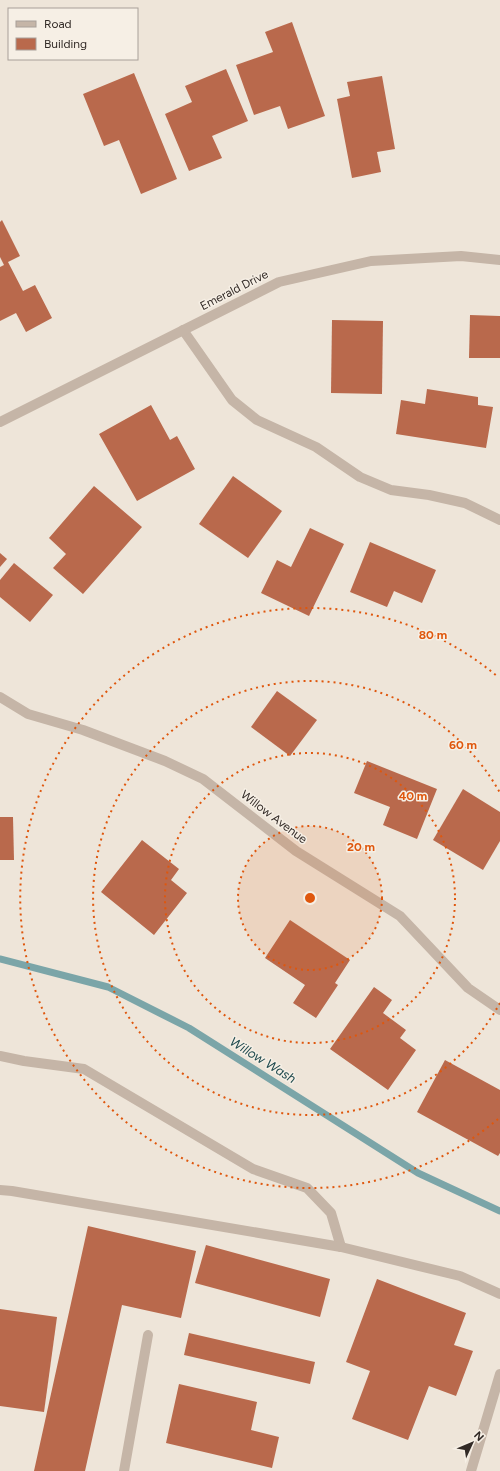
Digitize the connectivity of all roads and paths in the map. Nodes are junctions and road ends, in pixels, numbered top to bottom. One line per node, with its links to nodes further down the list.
1 (500, 260): 2 (street, Emerald Drive)
2 (183, 330): 3 (street, Emerald Drive); 4 (street)
3 (0, 422)
4 (500, 520)
5 (0, 697): 6 (street, Willow Avenue)
6 (500, 1010)
7 (0, 1056): 9 (street)
8 (0, 1190): 9 (street)
9 (341, 1247): 10 (street)
10 (500, 1294)
11 (148, 1335): 13 (street)
12 (500, 1374): 14 (street)
13 (124, 1471)
14 (471, 1471)

